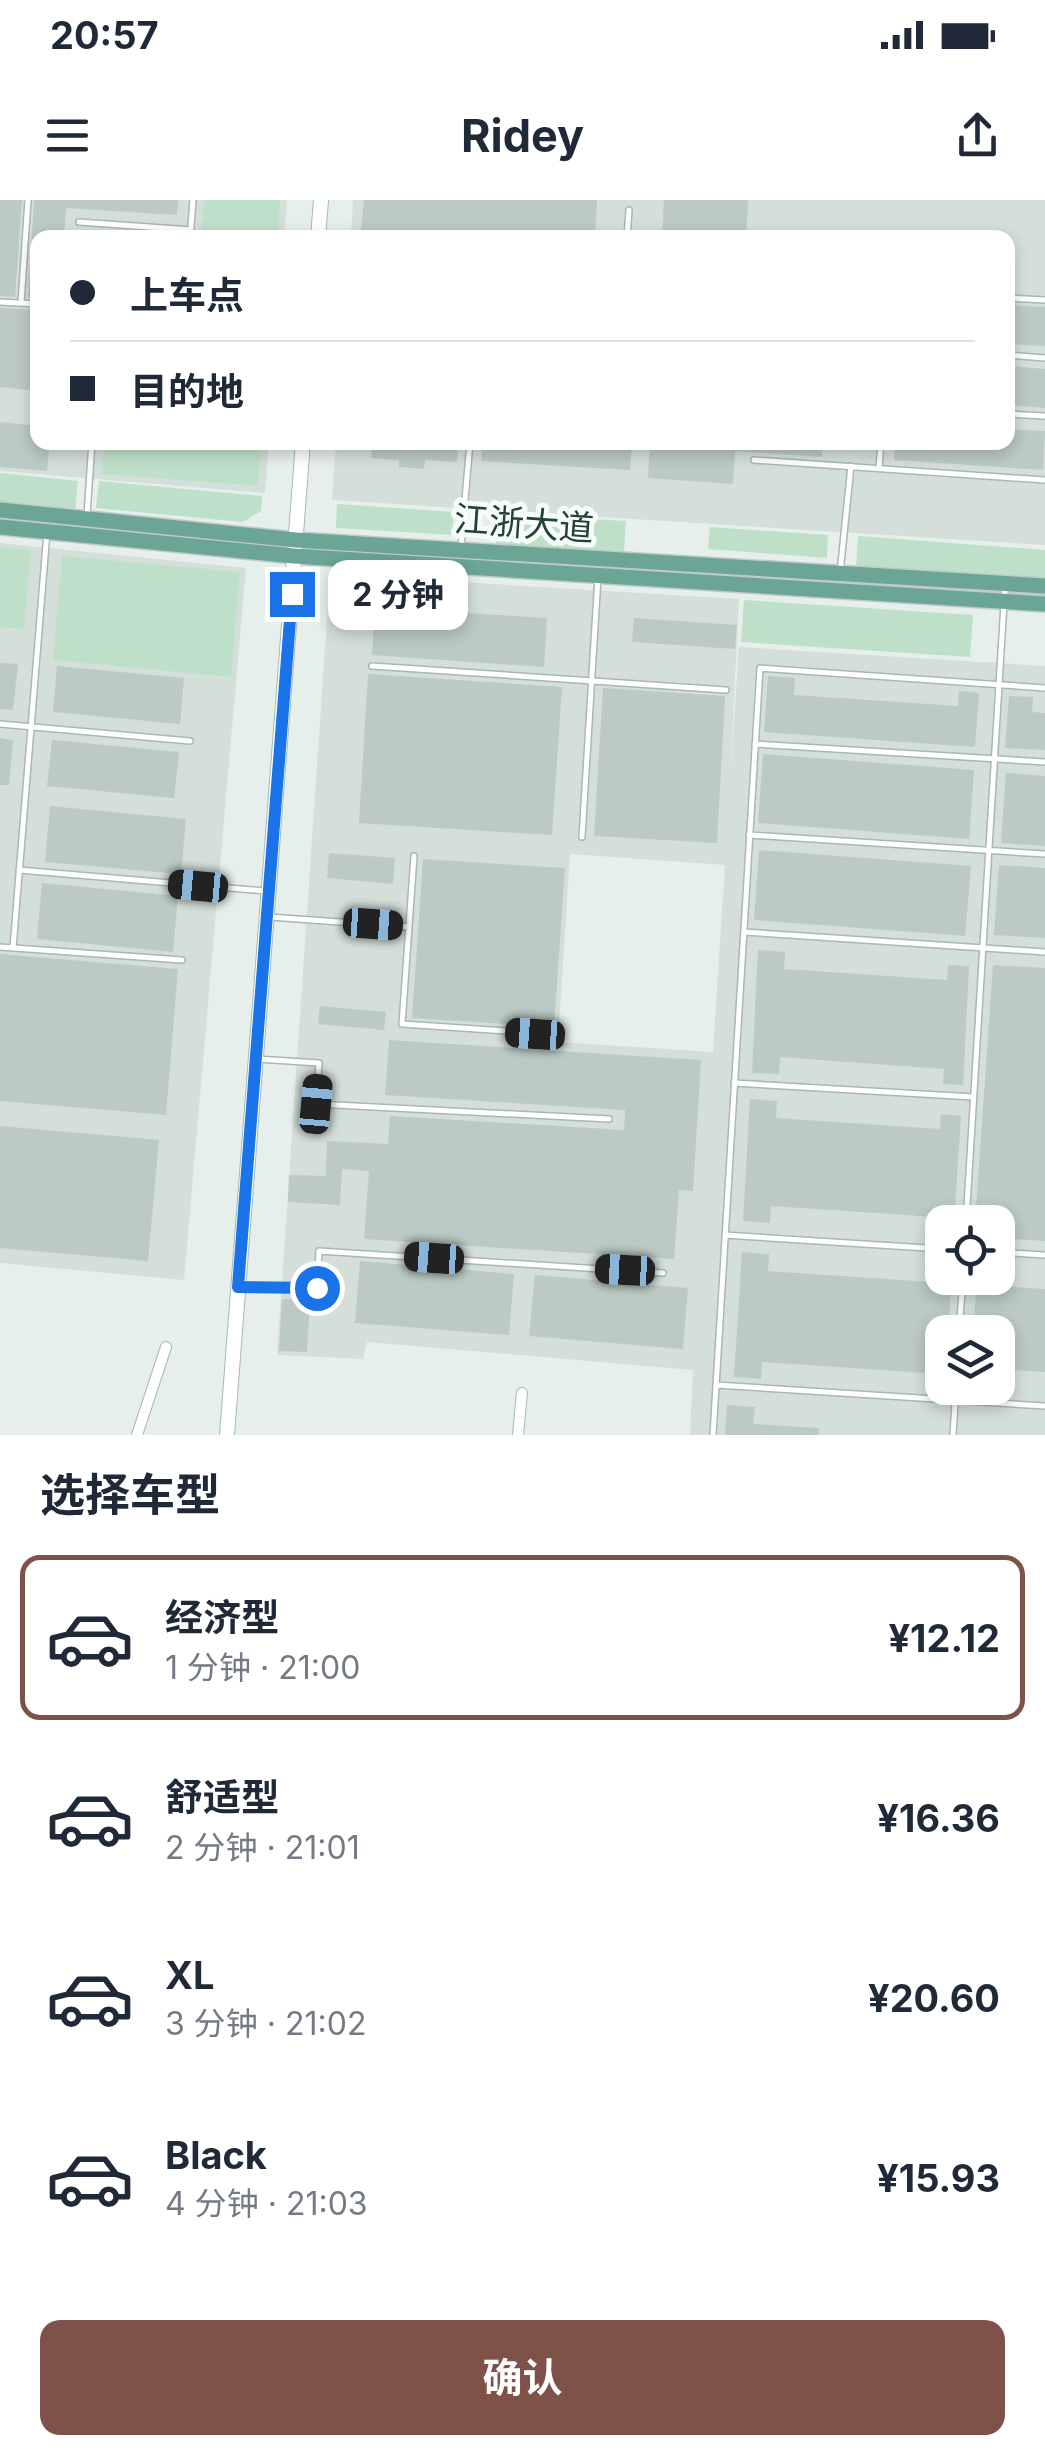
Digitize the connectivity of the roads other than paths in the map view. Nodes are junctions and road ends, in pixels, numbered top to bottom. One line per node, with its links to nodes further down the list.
1 (28, 200): 13 (lane)
2 (193, 200): 7 (lane)
3 (321, 200): 8 (main road)
4 (629, 210): 9 (lane)
5 (78, 222): 6 (lane)
6 (153, 230)
7 (190, 230)
8 (319, 230)
9 (628, 230)
10 (1015, 298): 11 (lane)
11 (1045, 300)
12 (0, 302): 13 (lane)
13 (20, 303): 14 (lane)
14 (30, 304)
15 (1015, 356): 16 (lane)
16 (1045, 358)
17 (1015, 414): 18 (lane)
18 (1044, 416)
19 (91, 450): 29 (lane)
20 (302, 450): 32 (main road)
21 (469, 450): 33 (lane)
22 (881, 450): 25 (lane)
23 (754, 460): 24 (lane)
24 (851, 466): 25 (lane); 35 (lane)
25 (880, 468): 26 (lane)
26 (1045, 480)
27 (0, 510): 28 (main road, 江浙大道)
28 (49, 514): 29 (main road, 江浙大道); 31 (lane)
29 (87, 518): 32 (main road, 江浙大道)
30 (0, 527): 31 (main road, 江浙大道)
31 (48, 532): 32 (main road, 江浙大道); 47 (lane)
32 (295, 548): 33 (main road, 江浙大道); 36 (main road, 江浙大道); 58 (main road)
33 (461, 550): 34 (main road, 江浙大道)
34 (599, 558): 35 (main road, 江浙大道); 36 (lane)
35 (840, 574): 37 (main road, 江浙大道)
36 (598, 576): 39 (main road, 江浙大道); 42 (lane)
37 (1005, 584): 38 (main road, 江浙大道); 39 (lane)
38 (1045, 586)
39 (1004, 602): 40 (main road, 江浙大道); 43 (lane)
40 (1045, 604)
41 (372, 666): 42 (lane)
42 (592, 681): 45 (lane); 53 (lane)
43 (999, 685): 44 (lane); 49 (lane); 50 (lane)
44 (1045, 688)
45 (726, 690)
46 (0, 724): 47 (lane)
47 (31, 727): 48 (lane); 57 (lane)
48 (190, 741)
49 (755, 744): 50 (lane); 52 (lane)
50 (994, 759): 51 (lane); 54 (lane)
51 (1045, 762)
52 (750, 835): 54 (lane); 61 (lane)
53 (582, 837)
54 (989, 850): 55 (lane); 64 (lane)
55 (1045, 854)
56 (414, 856): 60 (lane)
57 (20, 870): 58 (lane); 63 (lane)
58 (269, 892): 59 (main road)
59 (267, 917): 60 (lane); 68 (main road)
60 (409, 927): 67 (lane)
61 (744, 932): 64 (lane); 69 (lane)
62 (0, 947): 63 (lane)
63 (13, 948): 66 (lane)
64 (983, 948): 65 (lane); 70 (lane)
65 (1045, 952)
66 (182, 960)
67 (535, 1034)
68 (256, 1059): 71 (lane); 78 (main road)
69 (734, 1083): 70 (lane); 73 (lane)
70 (974, 1098): 72 (lane)
71 (609, 1118)
72 (967, 1205)
73 (725, 1235): 74 (lane); 80 (lane)
74 (925, 1248)
75 (1015, 1253): 76 (lane)
76 (1045, 1256)
77 (663, 1273): 78 (lane)
78 (238, 1287): 87 (main road)
79 (166, 1347): 86 (street)
80 (716, 1385): 82 (lane); 89 (lane)
81 (522, 1393): 88 (street)
82 (925, 1398)
83 (1015, 1404): 85 (lane)
84 (955, 1405): 90 (lane)
85 (1045, 1406)
86 (137, 1435)
87 (227, 1435)
88 (518, 1435)
89 (713, 1435)
90 (953, 1435)

